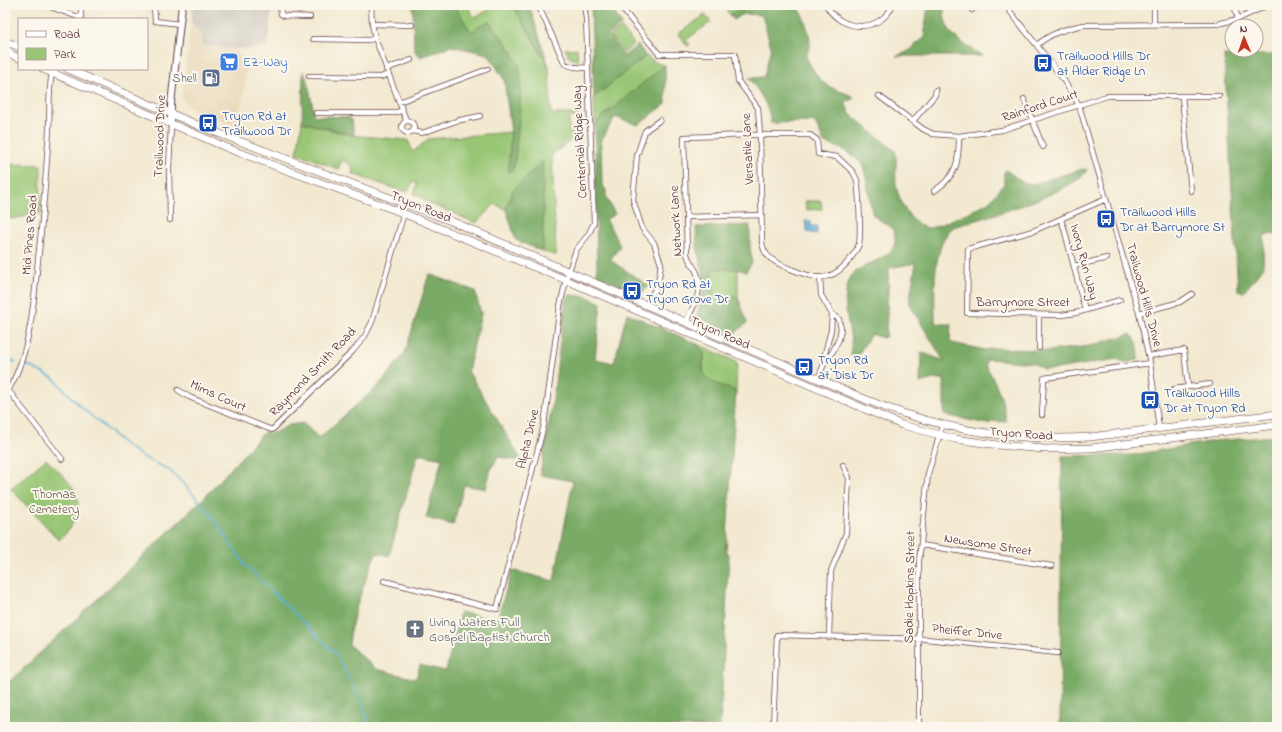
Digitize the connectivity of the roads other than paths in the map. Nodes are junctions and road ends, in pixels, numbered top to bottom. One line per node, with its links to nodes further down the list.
1 (5, 5): 18 (street)
2 (45, 5): 20 (street)
3 (81, 5): 21 (street)
4 (154, 5): 26 (street)
5 (182, 5): 26 (street, Trailwood Drive)
6 (280, 5): 22 (street)
7 (371, 5): 27 (street)
8 (538, 5): 38 (street)
9 (584, 5): 38 (street, Centennial Ridge Way)
10 (620, 5): 63 (street, Versatile Lane)
11 (826, 5): 12 (street)
12 (893, 5)
13 (978, 5): 19 (street)
14 (1005, 5): 33 (street, Trailwood Hills Drive)
15 (1154, 5): 28 (street)
16 (1234, 5): 23 (street)
17 (1268, 5): 24 (street)
18 (5, 8)
19 (972, 10)
20 (78, 18)
21 (81, 18)
22 (310, 18)
23 (1238, 18)
24 (1240, 18)
25 (1224, 22): 28 (street)
26 (180, 24): 55 (street, Trailwood Drive)
27 (372, 24): 29 (street); 30 (street)
28 (1154, 24): 33 (street)
29 (412, 25)
30 (374, 38): 31 (street); 39 (street)
31 (313, 39)
32 (5, 41): 34 (main road)
33 (1037, 45): 52 (street, Trailwood Hills Drive)
34 (18, 47)
35 (5, 52): 36 (main road)
36 (18, 58)
37 (411, 60): 39 (street)
38 (588, 68): 76 (street, Centennial Ridge Way)
39 (386, 69): 44 (street)
40 (488, 69): 51 (street)
41 (45, 70): 43 (main road, Tryon Road)
42 (70, 70): 55 (main road, Tryon Road)
43 (52, 73): 61 (main road, Tryon Road); 96 (street, Mid Pines Road)
44 (388, 74): 45 (street); 51 (street)
45 (309, 76)
46 (936, 90): 60 (street)
47 (879, 96): 60 (street, Rainford Court)
48 (1182, 96): 49 (street, Rainford Court); 52 (street, Rainford Court); 67 (street)
49 (1219, 96)
50 (1024, 99): 59 (street)
51 (399, 102): 53 (street)
52 (1079, 105): 59 (street, Rainford Court); 68 (street, Trailwood Hills Drive)
53 (401, 111): 54 (street); 57 (street)
54 (316, 113)
55 (171, 114): 61 (street, Trailwood Drive); 76 (main road, Tryon Road)
56 (480, 116): 62 (street)
57 (406, 120): 62 (street); 62 (street)
58 (660, 120): 81 (street)
59 (1032, 120): 64 (street, Rainford Court); 65 (street)
60 (913, 121): 64 (street, Rainford Court)
61 (171, 125): 69 (main road, Tryon Road); 72 (street, Trailwood Drive)
62 (413, 131)
63 (760, 135): 70 (street, Versatile Lane); 71 (street, Network Lane); 77 (street)
64 (959, 136): 66 (street)
65 (1043, 148)
66 (934, 191)
67 (1191, 191)
68 (1106, 199): 73 (street, Barrymore Street); 83 (street, Trailwood Hills Drive)
69 (404, 213): 78 (main road, Tryon Road); 102 (street, Raymond Smith Road)
70 (762, 215): 71 (street); 77 (street, Versatile Lane)
71 (686, 217): 86 (street, Network Lane)
72 (170, 220)
73 (1061, 220): 75 (street, Ivory Run Way); 85 (street, Barrymore Street)
74 (1107, 258): 75 (street)
75 (1074, 266): 82 (street, Ivory Run Way)
76 (569, 271): 78 (street, Alpha Drive); 81 (main road, Tryon Road)
77 (820, 277): 84 (street)
78 (566, 280): 103 (main road, Tryon Road); 109 (street, Alpha Drive)
79 (1192, 294): 83 (street)
80 (1120, 300): 82 (street, Barrymore Street)
81 (646, 305): 86 (main road, Tryon Road)
82 (1085, 310): 85 (street, Barrymore Street)
83 (1139, 313): 88 (street, Trailwood Hills Drive)
84 (832, 314): 89 (street); 89 (street)
85 (1039, 316): 87 (street)
86 (686, 322): 91 (main road, Tryon Road)
87 (1039, 348)
88 (1149, 356): 90 (street, Trailwood Hills Drive); 93 (street)
89 (826, 359): 91 (street)
90 (1150, 362): 98 (street); 101 (street, Trailwood Hills Drive)
91 (818, 379): 100 (main road, Tryon Road)
92 (1210, 384): 93 (street)
93 (1188, 387): 94 (street)
94 (1174, 389)
95 (178, 390): 102 (street, Mims Court)
96 (6, 392): 105 (street)
97 (1277, 414): 101 (main road, Tryon Road)
98 (1042, 415)
99 (1277, 425): 104 (main road, Tryon Road)
100 (942, 426): 101 (main road, Tryon Road); 103 (street, Sadie Hopkins Street)
101 (1159, 428): 104 (main road)
102 (272, 430)
103 (939, 435): 104 (main road, Tryon Road); 107 (street, Sadie Hopkins Street)
104 (1102, 446)
105 (62, 459)
106 (843, 465): 110 (street)
107 (921, 546): 108 (street, Newsome Street); 111 (street, Sadie Hopkins Street)
108 (1052, 566)
109 (384, 581)
110 (829, 638): 111 (street, Pheiffer Drive); 113 (street, Pheiffer Drive)
111 (920, 638): 112 (street, Pheiffer Drive); 114 (street, Sadie Hopkins Street)
112 (1058, 653)
113 (773, 727)
114 (919, 727)

